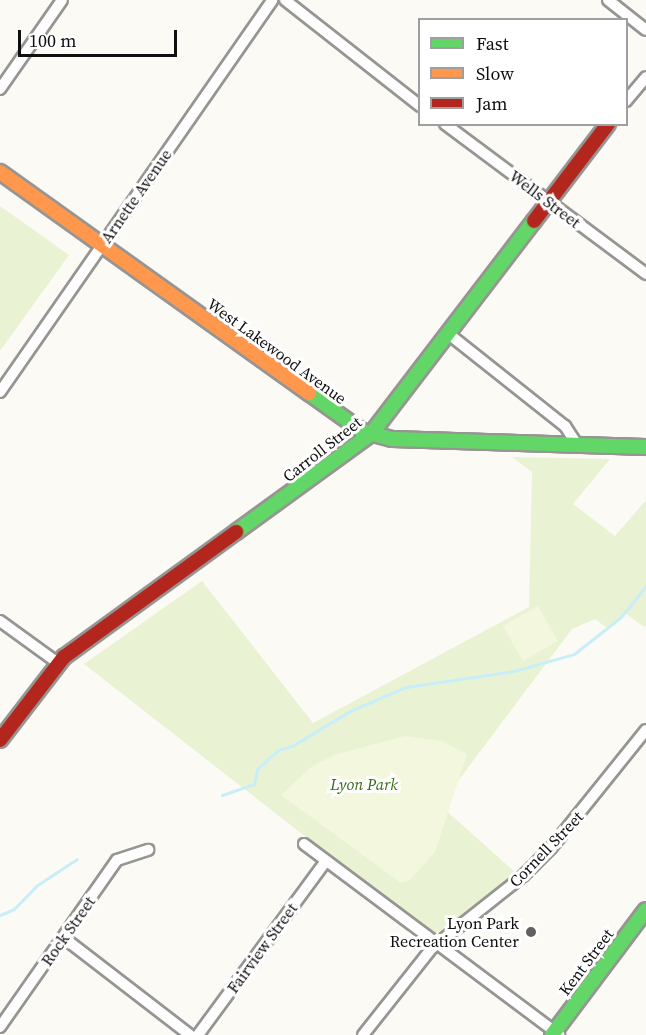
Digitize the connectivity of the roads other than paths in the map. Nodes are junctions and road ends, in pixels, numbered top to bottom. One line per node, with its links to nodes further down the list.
1 (62, 0): 7 (street)
2 (272, 0): 14 (street, Arnette Avenue)
3 (285, 0): 9 (street)
4 (608, 0): 5 (street)
5 (646, 30)
6 (646, 78): 8 (street)
7 (0, 89)
8 (628, 100)
9 (418, 104)
10 (448, 126): 13 (street, Wells Street)
11 (606, 126): 13 (street, Carroll Street)
12 (0, 171): 14 (street, West Lakewood Avenue)
13 (548, 201): 15 (street, Wells Street); 16 (street, Carroll Street)
14 (102, 246): 17 (street, Arnette Avenue); 18 (street, West Lakewood Avenue)
15 (646, 274)
16 (450, 335): 18 (street, Carroll Street); 19 (street)
17 (0, 392)
18 (371, 434): 19 (street, West Lakewood Avenue); 22 (street, Carroll Street)
19 (576, 443): 20 (street, West Lakewood Avenue)
20 (646, 447)
21 (0, 621): 22 (street)
22 (58, 663): 24 (street, Carroll Street)
23 (646, 730): 30 (street, Cornell Street)
24 (0, 740)
25 (304, 844): 27 (street)
26 (148, 849): 29 (street, Rock Street)
27 (326, 861): 30 (street); 34 (street, Fairview Street)
28 (646, 910): 32 (street, Kent Street)
29 (64, 938): 31 (street, Rock Street); 33 (street)
30 (437, 943): 32 (street); 35 (street, Cornell Street)
31 (0, 1027)
32 (555, 1034)
33 (190, 1035)
34 (198, 1035)
35 (363, 1035)

